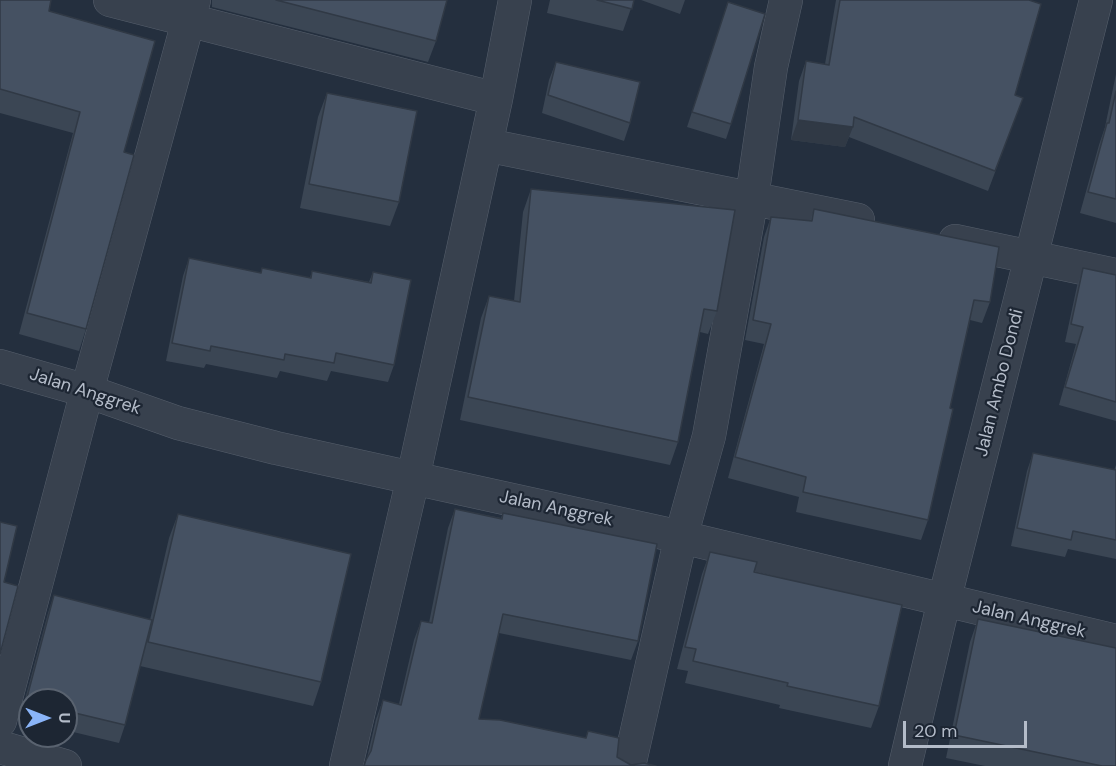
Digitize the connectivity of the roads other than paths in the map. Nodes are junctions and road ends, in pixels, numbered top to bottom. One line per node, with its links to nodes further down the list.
1 (110, 0): 5 (street)
2 (515, 0): 6 (street)
3 (786, 0): 8 (street)
4 (1096, 0): 11 (street, Jalan Ambo Dondi)
5 (192, 10): 6 (street); 14 (street)
6 (496, 99): 7 (street)
7 (486, 145): 8 (street); 15 (street)
8 (752, 197): 9 (street); 16 (street)
9 (892, 227)
10 (927, 235): 11 (street)
11 (1032, 257): 12 (street); 17 (street, Jalan Ambo Dondi)
12 (1116, 275)
13 (0, 366): 14 (street, Jalan Anggrek)
14 (87, 391): 15 (street, Jalan Anggrek); 19 (street)
15 (413, 478): 16 (street, Jalan Anggrek); 22 (street)
16 (681, 537): 17 (street, Jalan Anggrek); 23 (street)
17 (944, 601): 18 (street, Jalan Anggrek); 24 (street, Jalan Ambo Dondi)
18 (1116, 641)
19 (0, 721)
20 (0, 747): 21 (street)
21 (65, 766)
22 (346, 766)
23 (629, 766)
24 (905, 766)

